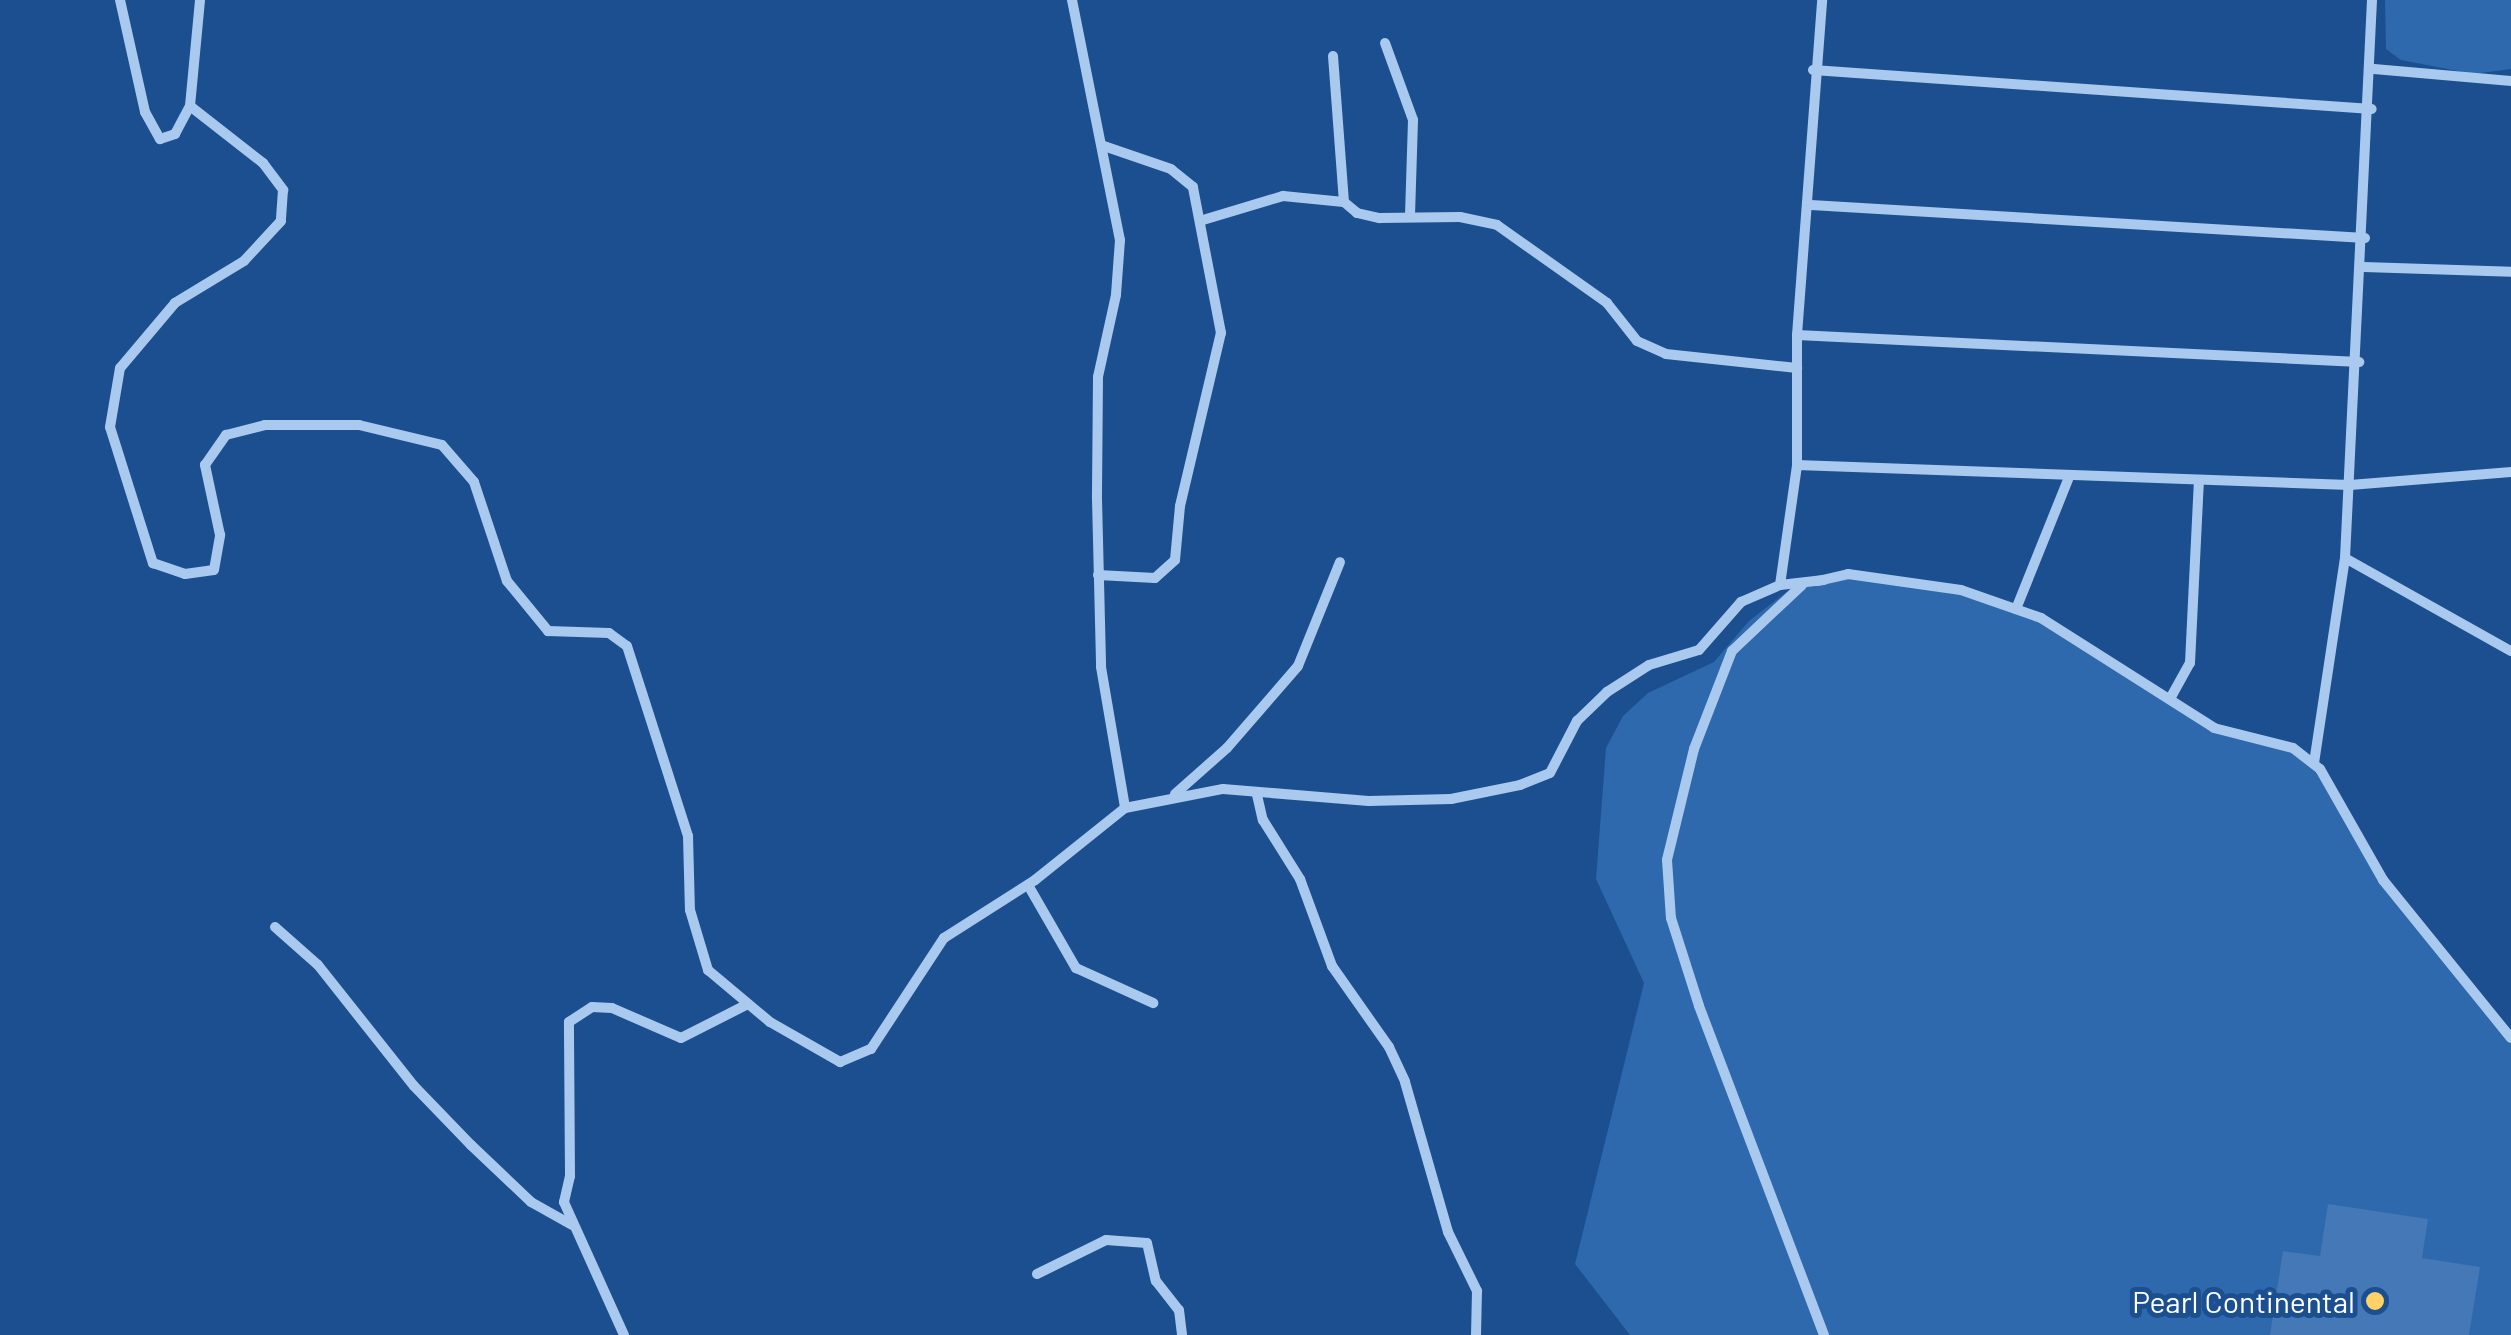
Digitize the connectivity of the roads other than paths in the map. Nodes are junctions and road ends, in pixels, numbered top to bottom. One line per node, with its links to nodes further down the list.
1 (120, 0): 11 (street)
2 (200, 0): 11 (street)
3 (1072, 0): 13 (street)
4 (1822, 0): 9 (street)
5 (2372, 0): 8 (street)
6 (1385, 44): 16 (street)
7 (1332, 56): 14 (street)
8 (2374, 68): 10 (street); 12 (street)
9 (1813, 70): 12 (street); 15 (street)
10 (2511, 81)
11 (190, 106): 44 (street)
12 (2372, 109): 18 (street)
13 (1104, 146): 17 (street); 31 (street)
14 (1344, 202): 16 (street); 17 (street)
15 (1811, 205): 18 (street); 21 (street)
16 (1410, 217): 23 (street)
17 (1204, 220): 31 (street)
18 (2365, 238): 19 (street)
19 (2364, 267): 20 (street); 22 (street)
20 (2511, 272)
21 (1796, 335): 22 (street); 23 (street)
22 (2359, 362): 28 (street)
23 (1796, 368): 24 (street)
24 (1797, 465): 26 (street); 33 (street)
25 (2511, 472): 28 (street)
26 (2069, 477): 27 (street); 34 (street)
27 (2199, 481): 28 (street); 36 (street)
28 (2350, 485): 29 (street)
29 (2345, 558): 35 (street); 37 (street)
30 (1340, 562): 38 (street)
31 (1098, 574): 40 (street)
32 (1824, 580): 33 (street); 34 (street); 51 (street)
33 (1780, 585): 39 (street)
34 (2016, 610): 36 (street)
35 (2511, 651)
36 (2171, 697): 37 (street)
37 (2314, 764): 45 (street)
38 (1174, 795): 39 (street); 40 (street)
39 (1258, 795): 50 (street)
40 (1125, 808): 41 (street)
41 (1028, 885): 43 (street); 44 (street)
42 (275, 927): 46 (street)
43 (1152, 1003)
44 (748, 1004): 46 (street)
45 (2511, 1038)
46 (573, 1226): 48 (street)
47 (1037, 1274): 49 (street)
48 (624, 1335)
49 (1182, 1335)
50 (1476, 1335)
51 (1824, 1335)

